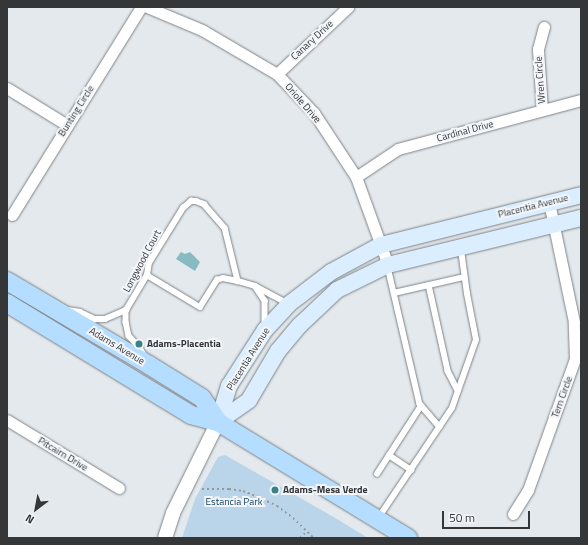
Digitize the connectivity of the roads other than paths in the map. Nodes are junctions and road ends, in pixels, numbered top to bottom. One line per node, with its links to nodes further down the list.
1 (141, 7): 9 (street, Bunting Circle)
2 (147, 7): 5 (street, Oriole Drive)
3 (348, 7): 5 (street, Canary Drive)
4 (544, 27): 8 (street, Wren Circle)
5 (277, 74): 10 (street, Oriole Drive)
6 (7, 88): 9 (street)
7 (581, 100): 8 (street, Cardinal Drive)
8 (542, 110): 10 (street, Cardinal Drive)
9 (67, 125): 13 (street, Bunting Circle)
10 (356, 177): 16 (street, Oriole Drive)
11 (581, 194): 12 (main road, Placentia Avenue)
12 (549, 202): 15 (street, Tern Circle); 16 (main road, Placentia Avenue)
13 (12, 215)
14 (581, 218): 15 (main road, Placentia Avenue)
15 (553, 225): 17 (main road, Placentia Avenue); 41 (street, Tern Circle)
16 (381, 245): 18 (street, Oriole Drive); 27 (main road, Placentia Avenue)
17 (460, 246): 18 (main road, Placentia Avenue); 20 (lane)
18 (388, 265): 25 (lane); 35 (main road, Placentia Avenue)
19 (147, 275): 22 (lane); 22 (lane, Longwood Court); 29 (lane, Longwood Court)
20 (464, 277): 23 (lane); 32 (lane)
21 (7, 281): 28 (main road, Adams Avenue)
22 (238, 281): 24 (lane)
23 (429, 284): 25 (lane); 32 (lane)
24 (255, 286): 27 (lane); 30 (lane)
25 (394, 292): 33 (lane)
26 (7, 303): 35 (main road, Adams Avenue)
27 (289, 304): 30 (main road, Placentia Avenue)
28 (55, 308): 29 (lane); 31 (main road, Adams Avenue)
29 (126, 310): 31 (lane)
30 (265, 330): 35 (main road, Placentia Avenue)
31 (149, 365): 35 (main road, Adams Avenue)
32 (458, 391): 36 (lane)
33 (421, 406): 36 (lane); 37 (lane)
34 (7, 420): 40 (street, Pitcairn Drive)
35 (218, 422): 42 (main road, Adams Avenue); 43 (street)
36 (440, 427): 38 (lane)
37 (389, 455): 38 (lane); 39 (lane)
38 (411, 470): 42 (lane)
39 (377, 474)
40 (119, 488)
41 (513, 514)
42 (378, 519): 44 (main road, Adams Avenue)
43 (165, 538)
44 (408, 538)

